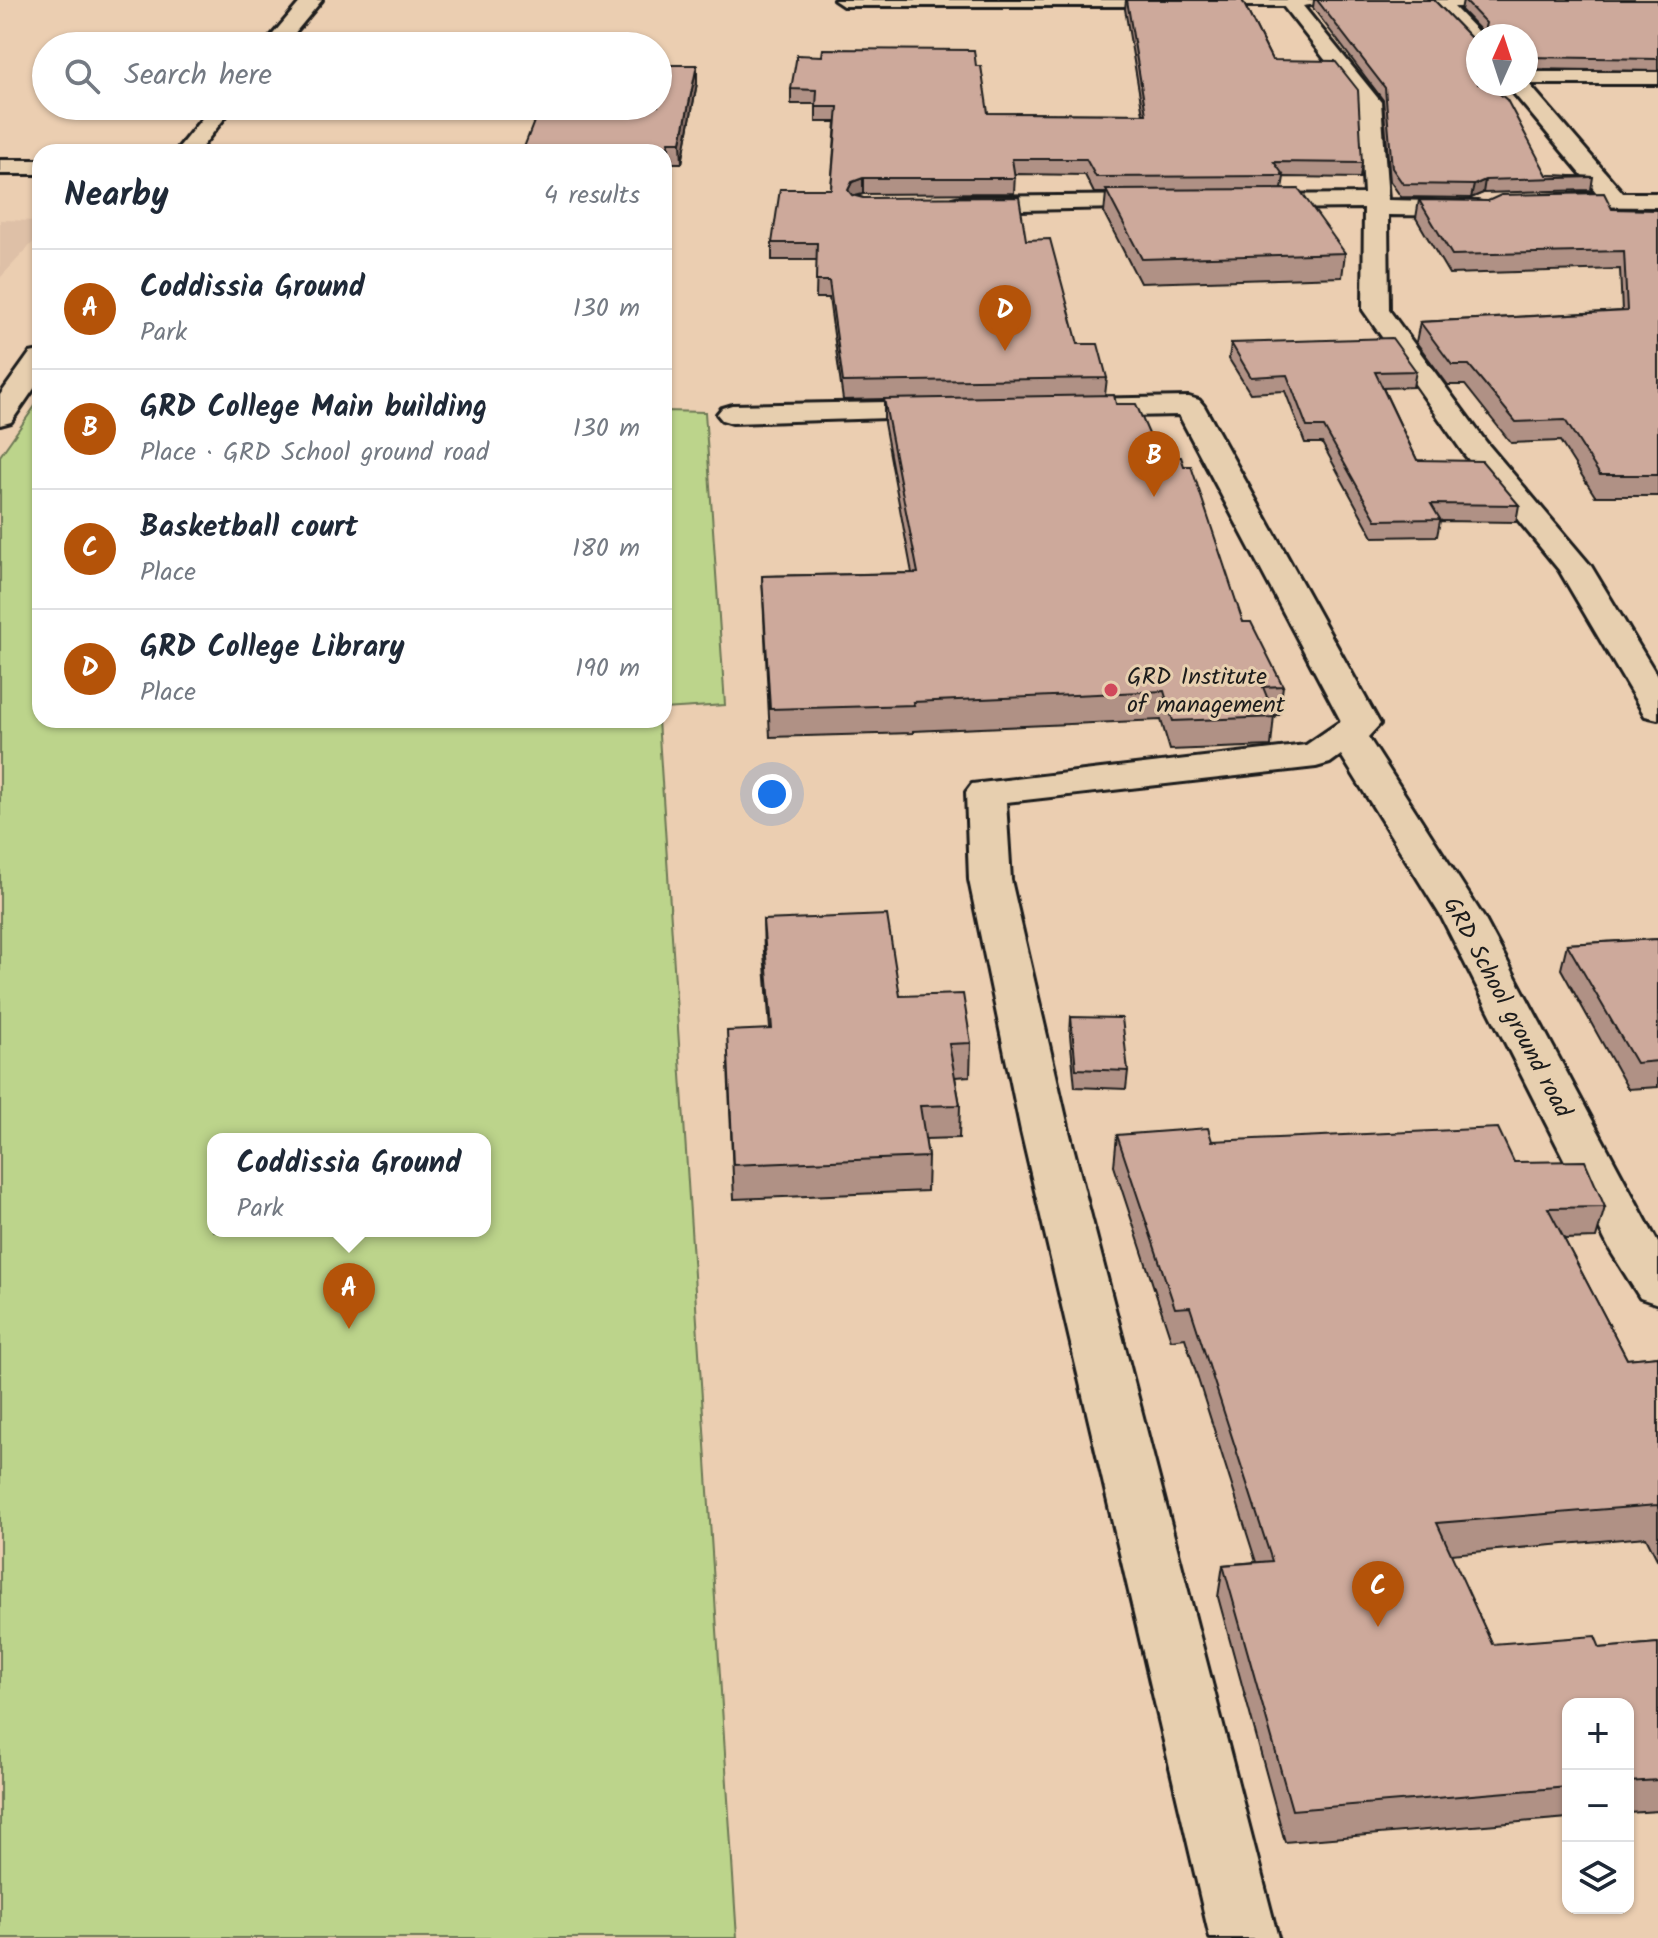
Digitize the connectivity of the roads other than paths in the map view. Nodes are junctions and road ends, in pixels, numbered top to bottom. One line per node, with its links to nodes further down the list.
1 (312, 0): 10 (street)
2 (843, 0): 3 (street)
3 (1098, 0): 4 (street)
4 (1288, 0): 5 (street); 25 (street)
5 (1310, 0)
6 (1424, 1): 7 (street)
7 (1438, 1): 8 (street); 9 (street)
8 (1548, 1)
9 (1466, 30)
10 (285, 32)
11 (1538, 78): 12 (street)
12 (1658, 78)
13 (1527, 96): 18 (street)
14 (212, 120): 15 (street)
15 (192, 144)
16 (0, 167): 17 (street)
17 (32, 167)
18 (1616, 200): 19 (street); 23 (street)
19 (1658, 200)
20 (1189, 202): 24 (street)
21 (1220, 202): 25 (street)
22 (1498, 202): 25 (street)
23 (1527, 202)
24 (940, 204)
25 (1376, 204): 31 (street)
26 (32, 370): 30 (street)
27 (1047, 409): 32 (street)
28 (968, 410): 29 (street)
29 (732, 414)
30 (0, 416)
31 (1658, 708)
32 (1347, 734): 33 (street, GRD School ground road); 34 (street)
33 (1658, 1285)
34 (1244, 1938)

